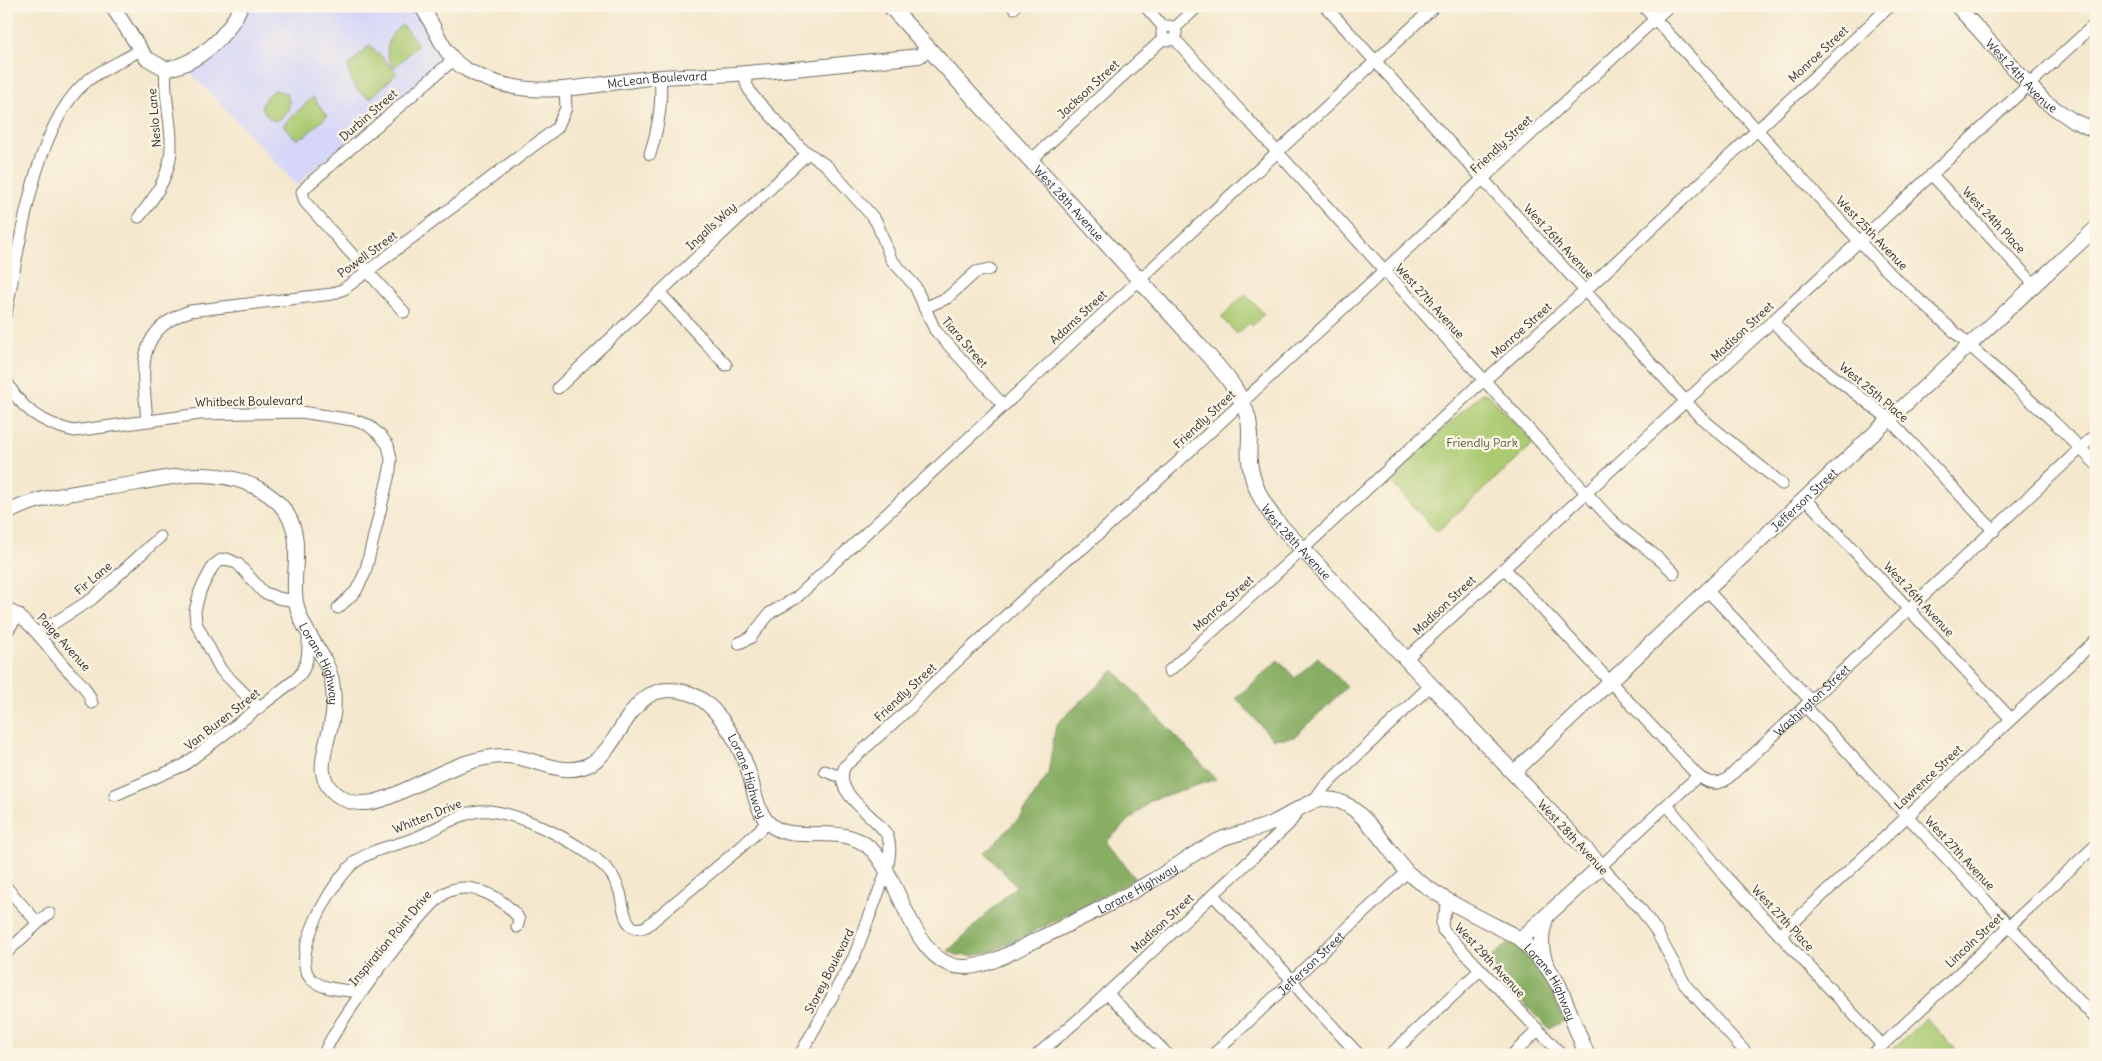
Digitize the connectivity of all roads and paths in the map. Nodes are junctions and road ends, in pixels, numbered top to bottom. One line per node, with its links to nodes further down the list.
1 (112, 6): 17 (street)
2 (241, 6): 20 (street)
3 (421, 6): 18 (street, McLean Boulevard)
4 (890, 6): 16 (main road, West 28th Avenue)
5 (1145, 6): 15 (street, West 27th Avenue)
6 (1198, 6): 15 (street, Jackson Street)
7 (1325, 6): 19 (street, West 26th Avenue)
8 (1435, 6): 19 (street, Adams Street)
9 (1643, 6): 13 (street, West 25th Avenue)
10 (1669, 6): 13 (street, Friendly Street)
11 (1890, 6): 25 (street, Monroe Street)
12 (1957, 6): 23 (street, West 24th Avenue)
13 (1655, 19): 25 (street, West 25th Avenue); 32 (street, Friendly Street)
14 (2096, 23): 23 (street, Madison Street)
15 (1169, 33): 27 (street, West 27th Avenue); 30 (street, Jackson Street)
16 (928, 49): 21 (street, McLean Boulevard); 30 (main road, West 28th Avenue)
17 (140, 50): 20 (street); 45 (street)
18 (453, 60): 24 (street, McLean Boulevard); 38 (street, Durbin Street)
19 (1375, 61): 27 (street, Adams Street); 32 (street, West 26th Avenue)
20 (166, 69): 33 (street, Neslo Lane)
21 (744, 74): 22 (street, McLean Boulevard); 29 (street)
22 (660, 77): 24 (street, McLean Boulevard); 28 (street)
23 (2029, 85): 26 (street, West 24th Avenue); 31 (street, Madison Street)
24 (565, 90): 38 (street, Powell Street)
25 (1756, 130): 35 (street, West 25th Avenue); 41 (street, Monroe Street)
26 (2096, 131)
27 (1276, 152): 37 (street, West 27th Avenue); 39 (street, Adams Street)
28 (650, 154)
29 (807, 154): 42 (street, Ingalls Way); 43 (street, Tiara Street)
30 (1031, 160): 39 (main road, West 28th Avenue)
31 (1932, 175): 35 (street, Madison Street); 40 (street, West 24th Place)
32 (1483, 179): 37 (street, Friendly Street); 41 (street, West 26th Avenue)
33 (139, 216)
34 (2096, 228): 40 (street, Jefferson Street)
35 (1859, 242): 46 (street, Madison Street); 47 (street, West 25th Avenue)
36 (990, 270): 43 (street)
37 (1384, 271): 50 (street, West 27th Avenue); 53 (street, Friendly Street)
38 (368, 272): 44 (street); 56 (street, Powell Street)
39 (1139, 279): 53 (main road, West 28th Avenue); 54 (street, Adams Street)
40 (2035, 285): 47 (street, Jefferson Street)
41 (1586, 290): 50 (street, Monroe Street); 52 (street, West 26th Avenue)
42 (660, 293): 48 (street); 51 (street, Ingalls Way)
43 (924, 308): 54 (street, Tiara Street)
44 (404, 312)
45 (6, 313)
46 (1773, 322): 52 (street, Madison Street); 55 (street, West 25th Place)
47 (1968, 346): 55 (street, Jefferson Street); 58 (street, West 25th Avenue)
48 (726, 364)
49 (6, 380): 56 (street, Whitbeck Boulevard)
50 (1484, 381): 61 (street, West 27th Avenue); 66 (street, Monroe Street)
51 (558, 388)
52 (1686, 401): 60 (street, West 26th Avenue); 61 (street, Madison Street)
53 (1243, 402): 66 (main road, West 28th Avenue); 90 (street, Friendly Street)
54 (1003, 405): 79 (street, Adams Street)
55 (1889, 419): 62 (street, Jefferson Street); 64 (street, West 25th Place)
56 (147, 420): 72 (street, Whitbeck Boulevard)
57 (2096, 434): 58 (street, Washington Street)
58 (2081, 448): 59 (street, West 25th Avenue); 64 (street, Washington Street)
59 (2096, 464)
60 (1782, 484)
61 (1587, 492): 67 (street, Madison Street); 68 (street, West 27th Avenue)
62 (1805, 498): 69 (street, Jefferson Street); 73 (street, West 26th Avenue)
63 (6, 514): 70 (street, Lorane Highway)
64 (1994, 531): 73 (street, Washington Street)
65 (160, 537): 77 (street, Fir Lane)
66 (1303, 549): 80 (main road, West 28th Avenue); 81 (street, Monroe Street)
67 (1504, 568): 80 (street, Madison Street); 82 (street)
68 (1674, 573)
69 (1707, 590): 82 (street, Jefferson Street); 85 (street, West 27th Avenue)
70 (295, 601): 76 (street, Lorane Highway); 86 (street)
71 (6, 606): 74 (street, Paige Avenue)
72 (338, 608)
73 (1910, 609): 85 (street, Washington Street); 87 (street, West 26th Avenue)
74 (19, 614): 75 (street); 77 (street, Paige Avenue)
75 (6, 632)
76 (308, 632): 86 (street, Van Buren Street); 97 (street, Lorane Highway)
77 (38, 633): 84 (street, Paige Avenue)
78 (2096, 640): 87 (street, Lawrence Street)
79 (739, 643)
80 (1406, 659): 83 (main road, West 28th Avenue)
81 (1169, 671)
82 (1610, 682): 89 (street, Jefferson Street); 91 (street)
83 (1431, 686): 89 (main road, West 28th Avenue); 93 (street)
84 (92, 703)
85 (1807, 703): 91 (street, Washington Street); 96 (street, West 27th Avenue)
86 (259, 708): 92 (street, Van Buren Street)
87 (2011, 719): 96 (street, Lawrence Street)
88 (825, 771): 90 (street)
89 (1513, 773): 98 (main road, West 28th Avenue)
90 (842, 775): 101 (street)
91 (1698, 776): 94 (street)
92 (115, 795)
93 (1315, 800): 95 (street, Lorane Highway); 102 (street, Lorane Highway)
94 (1667, 805): 100 (street); 112 (street, West 27th Place)
95 (1300, 808): 101 (street, Lorane Highway); 105 (street, Madison Street)
96 (1906, 816): 110 (street, West 27th Avenue); 112 (street, Lawrence Street)
97 (768, 822): 101 (street, Lorane Highway); 118 (street, Whitten Drive)
98 (1571, 836): 100 (main road, West 28th Avenue); 103 (main road)
99 (2096, 845): 110 (street, Lincoln Street)
100 (1601, 866): 103 (main road); 133 (street, West 28th Avenue)
101 (886, 870): 124 (street, Storey Boulevard)
102 (1407, 872): 106 (street, Lorane Highway); 117 (street, Jefferson Street)
103 (1582, 884): 108 (main road)
104 (6, 888): 109 (street)
105 (1213, 895): 117 (street); 119 (street, Madison Street)
106 (1449, 900): 113 (street, Lorane Highway); 116 (street, West 29th Avenue)
107 (48, 913): 109 (street)
108 (1546, 917): 113 (main road); 115 (main road)
109 (37, 922): 114 (street)
110 (2009, 926): 120 (street, West 27th Avenue); 122 (street, Lincoln Street)
111 (517, 928): 118 (street, Inspiration Point Drive)
112 (1780, 935): 122 (street, West 27th Place)
113 (1521, 939): 115 (main road, Lorane Highway)
114 (6, 953)
115 (1548, 968): 132 (main road, Lorane Highway)
116 (1480, 970): 121 (street, West 29th Avenue); 129 (street)
117 (1292, 980): 127 (street, Jefferson Street); 128 (street)
118 (362, 992): 123 (street, Inspiration Point Drive)
119 (1107, 993): 125 (street, Madison Street); 126 (street)
120 (2096, 1019)
121 (1538, 1030): 130 (street); 131 (street, West 29th Avenue)
122 (1882, 1045): 134 (street, Lincoln Street)
123 (324, 1055)
124 (800, 1055)
125 (1037, 1055)
126 (1168, 1055)
127 (1213, 1055)
128 (1359, 1055)
129 (1390, 1055)
130 (1512, 1055)
131 (1562, 1055)
132 (1587, 1055)
133 (1748, 1055)
134 (1872, 1055)

